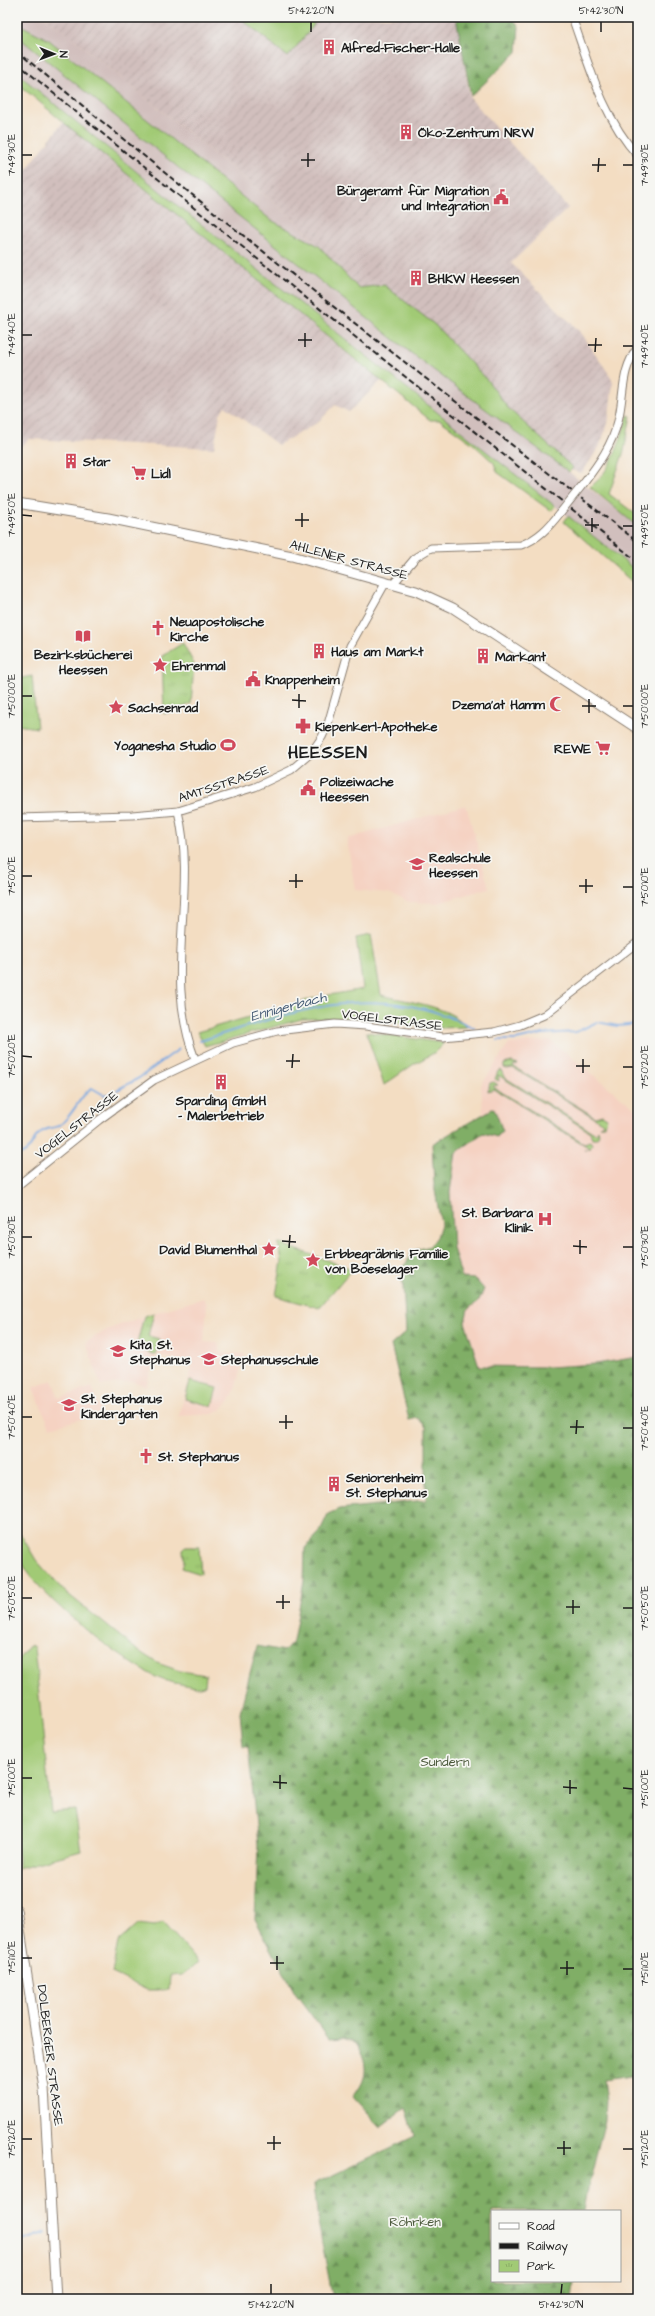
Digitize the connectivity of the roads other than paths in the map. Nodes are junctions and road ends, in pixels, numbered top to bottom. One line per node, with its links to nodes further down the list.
1 (572, 17): 2 (street)
2 (638, 156)
3 (638, 347): 5 (street, AMTSSTRASSE, bridge)
4 (17, 503): 5 (main road, AHLENER STRASSE)
5 (390, 582): 6 (main road, AHLENER STRASSE); 7 (street, AMTSSTRASSE)
6 (638, 729)
7 (178, 811): 8 (street, AMTSSTRASSE); 10 (street)
8 (17, 818)
9 (638, 942): 10 (street, VOGELSTRASSE)
10 (195, 1059): 11 (street, VOGELSTRASSE)
11 (17, 1186)
12 (17, 1910): 13 (main road, DOLBERGER STRASSE)
13 (56, 2299)

